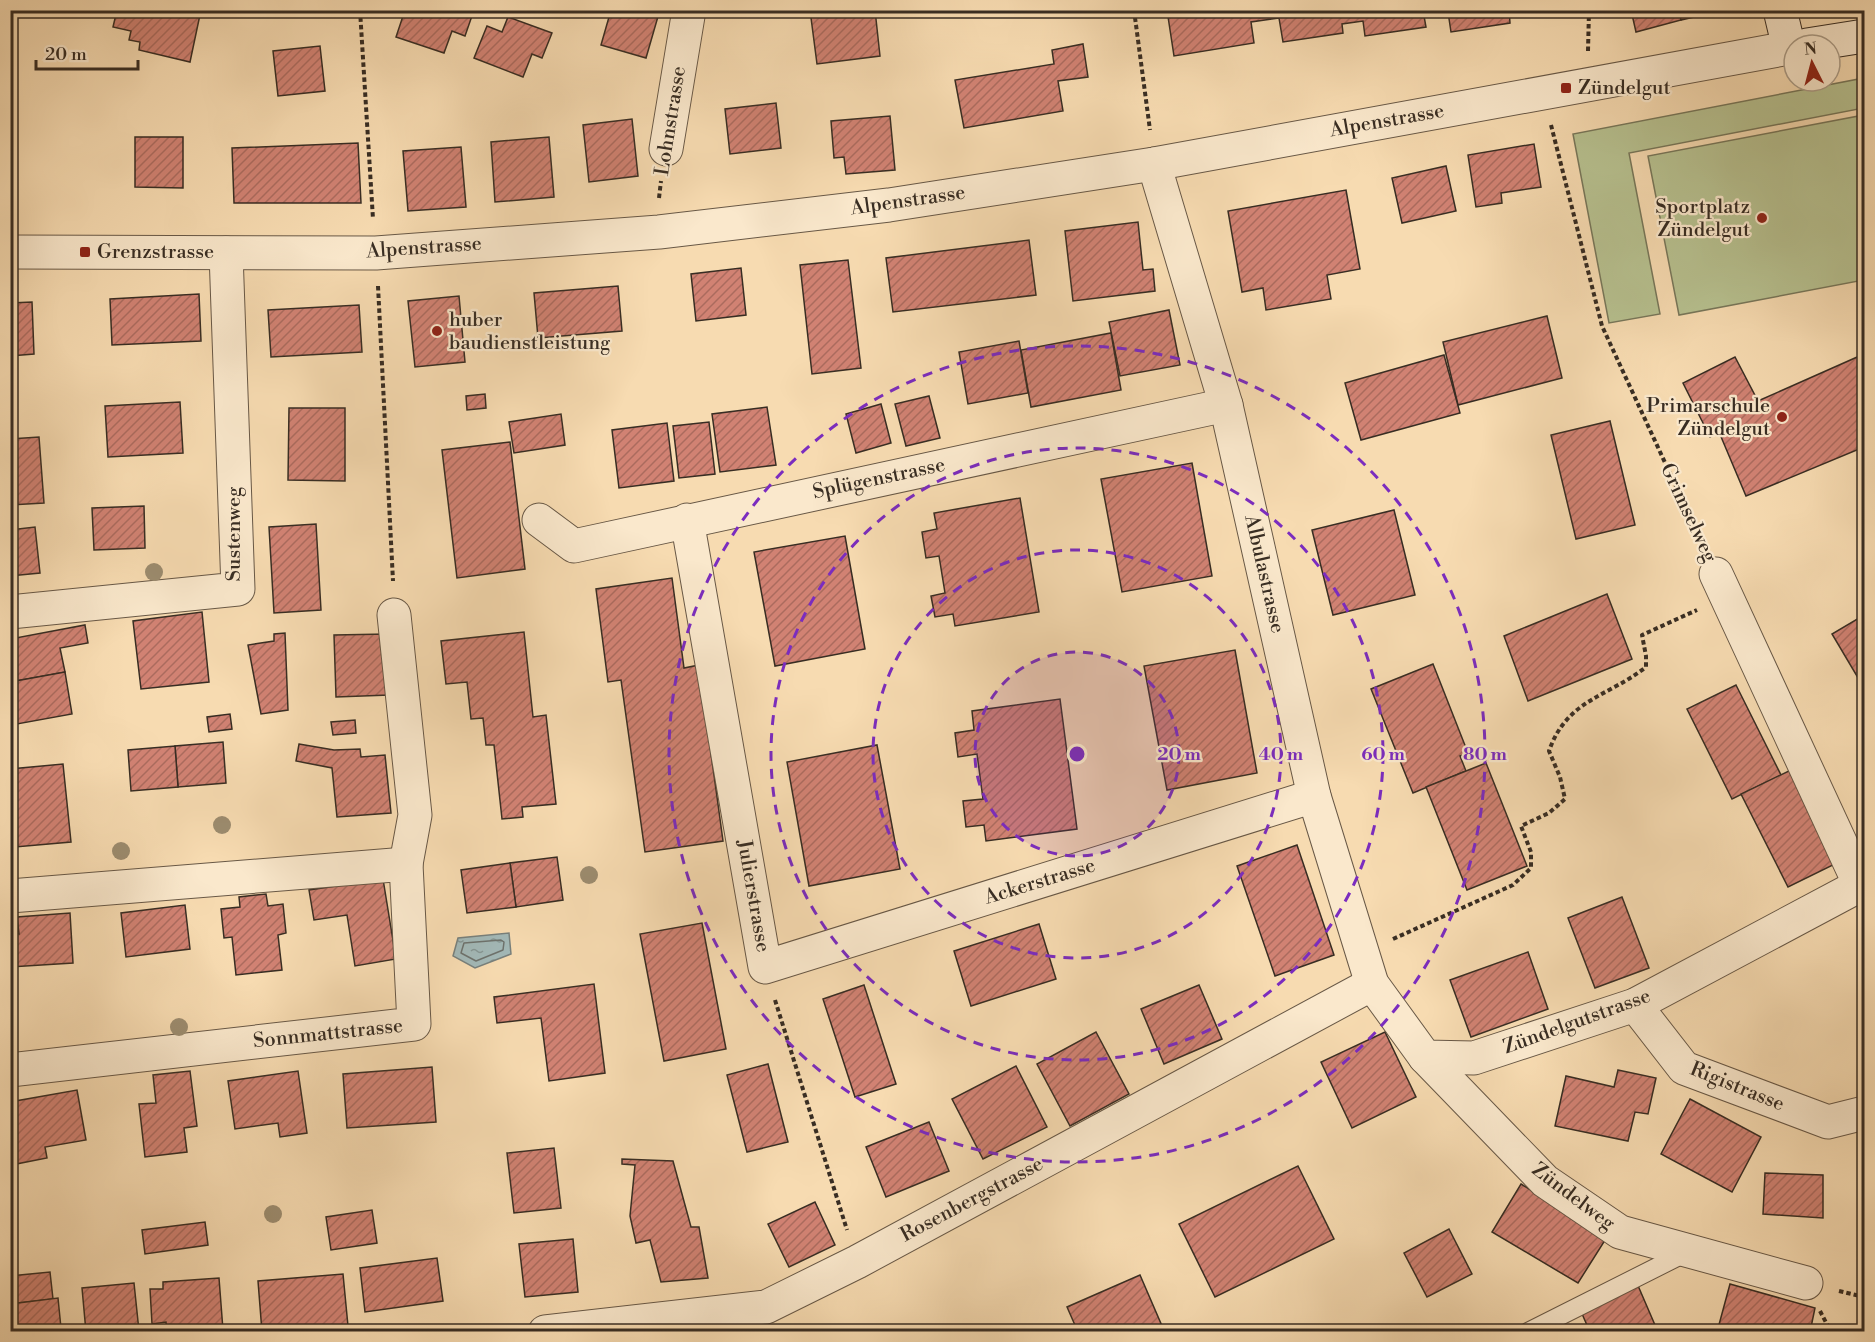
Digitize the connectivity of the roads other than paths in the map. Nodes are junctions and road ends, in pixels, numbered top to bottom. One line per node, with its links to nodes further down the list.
1 (689, 10): 7 (street, Lohnstrasse)
2 (1780, 10): 3 (street)
3 (1790, 33)
4 (1864, 36): 5 (street, Alpenstrasse)
5 (1842, 40)
6 (1782, 50): 8 (street, Alpenstrasse)
7 (666, 149)
8 (1152, 152): 10 (street, Alpenstrasse); 11 (street, Albulastrasse)
9 (10, 252): 10 (street, Alpenstrasse)
10 (226, 253): 15 (street, Sustenweg)
11 (1226, 405): 13 (street, Splügenstrasse); 17 (street, Albulastrasse)
12 (539, 520): 13 (street, Splügenstrasse)
13 (687, 520): 21 (street, Julierstrasse)
14 (1721, 585): 19 (street)
15 (10, 612)
16 (394, 615): 18 (street)
17 (1314, 796): 21 (street, Ackerstrasse); 22 (street, Albulastrasse)
18 (406, 864): 20 (street); 25 (street, Sonnmattstrasse)
19 (1862, 884): 23 (street, Zündelgutstrasse)
20 (10, 896)
21 (765, 967)
22 (1372, 984): 24 (street); 29 (street, Rosenbergstrasse)
23 (1635, 1005): 24 (street, Zündelgutstrasse); 26 (street, Rigistrasse)
24 (1425, 1057): 27 (street, Zündelweg)
25 (10, 1070)
26 (1864, 1113)
27 (1691, 1251): 28 (street, Zündelweg); 30 (lane)
28 (1806, 1283)
29 (544, 1332)
30 (1528, 1332)

